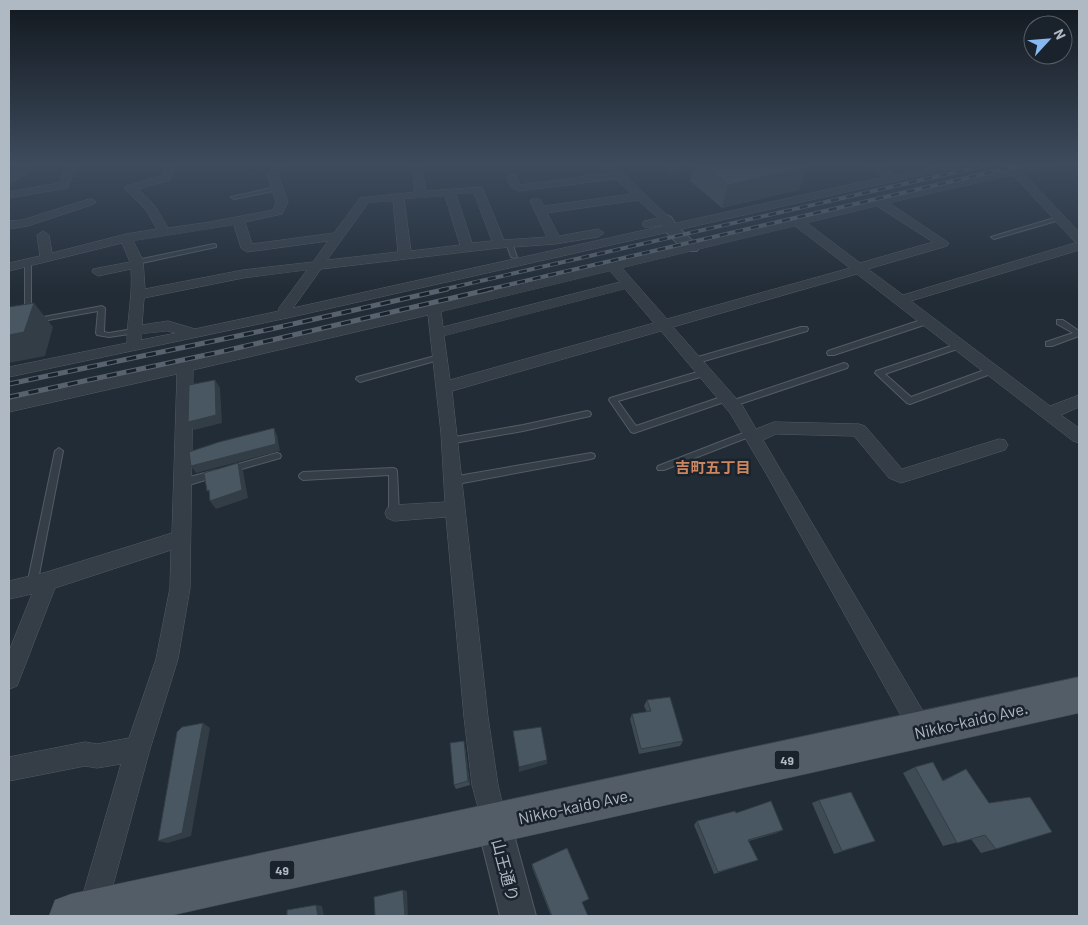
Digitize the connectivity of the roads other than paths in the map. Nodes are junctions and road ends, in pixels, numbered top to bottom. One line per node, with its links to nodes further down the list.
1 (74, 207): 21 (street)
2 (150, 207): 22 (street)
3 (280, 207): 16 (street)
4 (359, 207): 24 (street)
5 (399, 207): 34 (street)
6 (454, 207): 32 (street)
7 (487, 207): 29 (street)
8 (540, 207): 15 (street)
9 (561, 207): 15 (street)
10 (652, 207): 19 (street)
11 (750, 207): 19 (street)
12 (858, 207): 18 (street)
13 (887, 207): 42 (street)
14 (1052, 207): 17 (street)
15 (541, 210): 28 (street)
16 (238, 220): 22 (street); 24 (street)
17 (1063, 220): 20 (street); 25 (lane); 27 (street)
18 (798, 222): 33 (street); 42 (street)
19 (668, 224): 28 (street); 33 (street); 48 (street)
20 (1079, 224)
21 (9, 225)
22 (163, 230): 26 (street)
23 (43, 235): 36 (street)
24 (337, 236): 39 (street)
25 (994, 237)
26 (126, 238): 36 (street); 38 (street)
27 (1079, 239)
28 (556, 240): 29 (street)
29 (504, 244): 32 (street); 35 (lane)
30 (214, 246): 38 (lane)
31 (1079, 246): 46 (street)
32 (467, 248): 34 (street)
33 (691, 248): 40 (street)
34 (405, 255): 39 (street)
35 (514, 257)
36 (47, 258): 37 (street)
37 (28, 263): 41 (street); 53 (lane)
38 (138, 263): 43 (street); 45 (street)
39 (316, 266): 45 (street); 48 (street)
40 (613, 266): 44 (street); 47 (street)
41 (9, 268)
42 (859, 268): 46 (street); 51 (street)
43 (98, 272)
44 (628, 284): 51 (street); 54 (street)
45 (137, 295): 53 (street)
46 (901, 300): 49 (street)
47 (434, 309): 54 (street); 63 (street)
48 (287, 314): 55 (street)
49 (927, 322): 58 (street); 60 (lane)
50 (1060, 322): 56 (lane)
51 (664, 326): 64 (street); 68 (street)
52 (804, 329): 64 (lane)
53 (133, 331): 55 (street); 59 (street)
54 (437, 333): 61 (street)
55 (195, 334): 59 (street)
56 (1079, 334): 57 (lane)
57 (1049, 344)
58 (960, 345): 65 (street); 65 (lane)
59 (134, 346): 66 (street)
60 (831, 353)
61 (439, 357): 67 (lane); 68 (street)
62 (844, 366): 69 (lane)
63 (185, 367): 71 (street); 84 (street)
64 (699, 367): 69 (street); 69 (lane)
65 (993, 370): 72 (street)
66 (9, 372)
67 (360, 379)
68 (443, 388): 76 (street)
69 (729, 401): 74 (street)
70 (1079, 401): 72 (street)
71 (9, 406)
72 (1049, 413): 75 (street)
73 (588, 414): 76 (lane)
74 (752, 435): 77 (street); 81 (lane); 92 (street)
75 (1079, 437)
76 (449, 441): 83 (street)
77 (999, 445)
78 (59, 451): 88 (lane)
79 (277, 456): 84 (lane)
80 (591, 456): 83 (lane)
81 (661, 468)
82 (302, 476): 86 (lane)
83 (452, 481): 85 (street)
84 (182, 483): 87 (street)
85 (455, 509): 86 (street); 95 (street)
86 (394, 513)
87 (180, 539): 88 (street); 93 (street)
88 (40, 583): 89 (street); 90 (street)
89 (9, 590)
90 (9, 678)
91 (1079, 695): 92 (main road, Nikko-kaido Ave. / 49)
92 (922, 731): 95 (main road, Nikko-kaido Ave. / 49)
93 (138, 749): 94 (street); 96 (street)
94 (9, 769)
95 (494, 824): 96 (main road, Nikko-kaido Ave. / 49); 97 (street, 山王通り)
96 (82, 914)
97 (518, 916)

